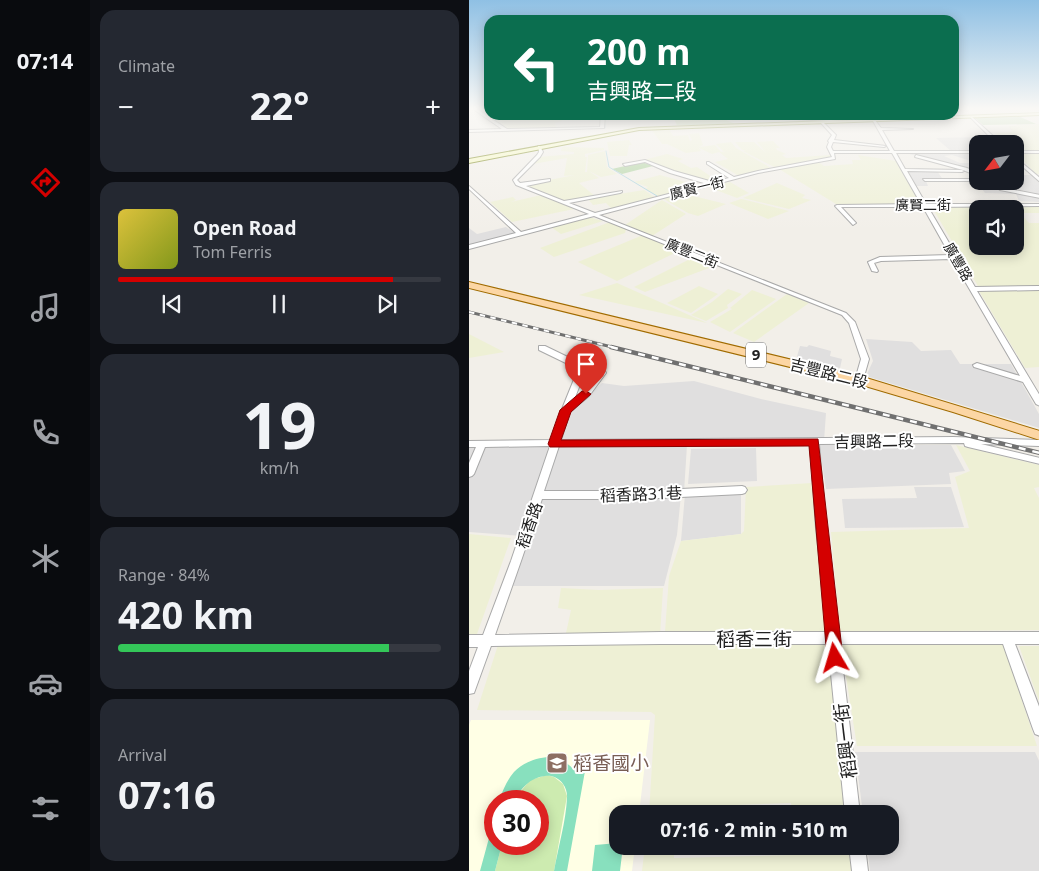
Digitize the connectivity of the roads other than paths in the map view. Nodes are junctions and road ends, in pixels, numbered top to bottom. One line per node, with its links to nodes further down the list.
1 (526, 150): 8 (street)
2 (540, 150): 22 (street)
3 (894, 150): 4 (street); 5 (street); 12 (street, 廣豐路); 14 (street)
4 (831, 152): 15 (street, 廣賢一街)
5 (969, 152)
6 (1024, 152): 7 (street)
7 (1039, 152)
8 (469, 161)
9 (708, 163): 15 (street)
10 (625, 164): 21 (street)
11 (1024, 167): 20 (street)
12 (905, 170): 13 (street); 28 (street, 廣豐路)
13 (939, 171): 14 (street); 18 (street)
14 (969, 171)
15 (734, 179): 21 (street, 廣賢一街)
16 (548, 180): 22 (street)
17 (925, 180): 18 (street)
18 (945, 180): 19 (street)
19 (969, 180)
20 (1039, 181)
21 (714, 184): 30 (street, 廣賢一街)
22 (521, 185): 27 (street, 廣豐二街)
23 (469, 187): 32 (street)
24 (1002, 190): 26 (street)
25 (620, 192): 27 (street)
26 (1039, 197)
27 (563, 202): 30 (street, 廣豐二街)
28 (925, 205): 29 (street, 廣賢二街); 31 (street, 廣賢二街); 34 (street, 廣豐路)
29 (1039, 205)
30 (593, 214): 32 (street, 廣賢一街); 42 (street, 廣豐二街)
31 (853, 223)
32 (519, 233): 33 (street, 廣賢一街)
33 (469, 247)
34 (955, 257): 35 (street); 38 (street, 廣豐路)
35 (875, 271)
36 (469, 285): 42 (main road, 吉豐路二段 / 9)
37 (1039, 288): 38 (street)
38 (974, 289): 43 (street, 廣豐路)
39 (541, 348): 46 (street, 稻香路)
40 (977, 365): 43 (street)
41 (602, 373): 46 (street)
42 (859, 380): 47 (main road, 吉豐路二段 / 9)
43 (1025, 380): 44 (street, 廣豐路)
44 (1036, 392): 45 (street, 廣豐路)
45 (1039, 404)
46 (566, 410): 53 (street, 稻香路)
47 (1039, 436)
48 (953, 440): 49 (street, 吉興路二段); 50 (street, 吉興路二段); 54 (street)
49 (814, 442): 53 (street, 吉興路二段); 60 (street)
50 (1039, 443)
51 (469, 444): 52 (street, 吉興路二段)
52 (482, 444): 53 (street, 吉興路二段); 55 (street)
53 (554, 444): 57 (street, 稻香路)
54 (1039, 461)
55 (469, 474)
56 (742, 490): 57 (street, 稻香路31巷)
57 (539, 495): 61 (street, 稻香路)
58 (1007, 638): 59 (street, 稻香三街); 60 (street, 稻香三街); 64 (street)
59 (1039, 638)
60 (833, 639): 61 (street, 稻香三街); 65 (street, 稻興一街)
61 (487, 640): 62 (street, 稻香三街); 63 (street, 稻香路)
62 (469, 641)
63 (469, 688)
64 (1039, 730)
65 (852, 805)
66 (858, 855): 67 (street)
67 (860, 871)

